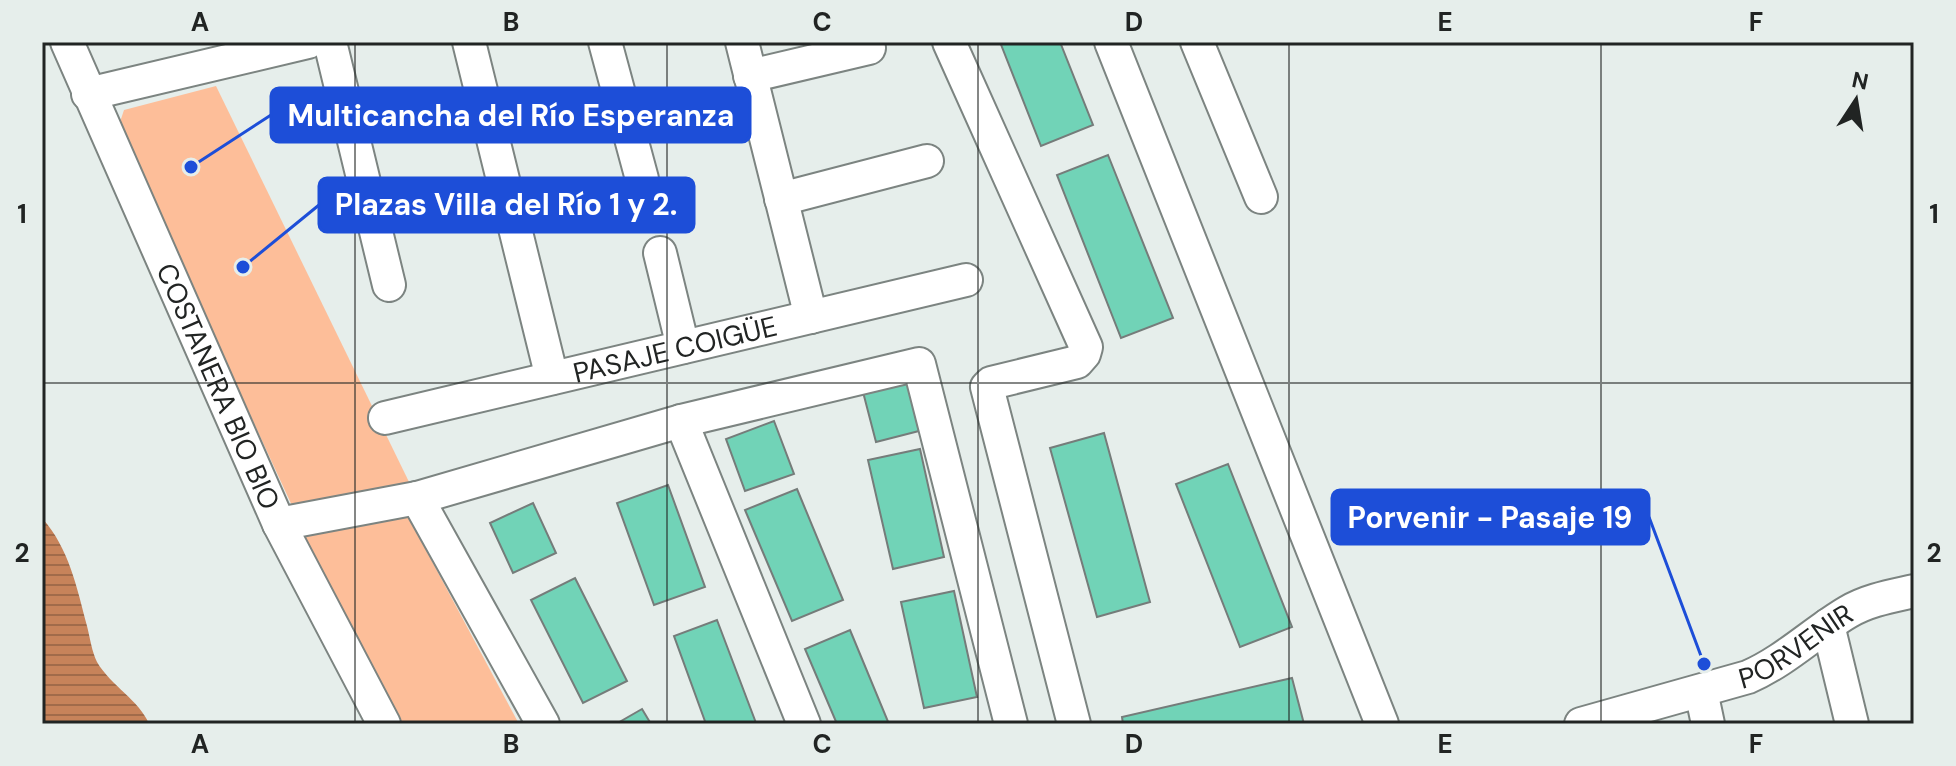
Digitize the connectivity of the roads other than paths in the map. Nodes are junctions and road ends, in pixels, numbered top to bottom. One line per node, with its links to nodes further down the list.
1 (67, 42): 13 (street, COSTANERA BIO BIO)
2 (308, 42): 11 (street)
3 (330, 42): 20 (street)
4 (469, 42): 23 (street)
5 (605, 42): 15 (street)
6 (742, 42): 12 (street)
7 (949, 42): 35 (street)
8 (1111, 42): 36 (street)
9 (1197, 42): 16 (street)
10 (869, 48): 12 (street)
11 (236, 50): 13 (street)
12 (750, 76): 17 (street)
13 (88, 94): 27 (street, COSTANERA BIO BIO)
14 (927, 161): 17 (street)
15 (642, 179)
16 (1261, 197)
17 (781, 199): 21 (street)
18 (660, 253): 22 (street)
19 (966, 280): 21 (street, PASAJE COIGÜE)
20 (389, 285)
21 (811, 317): 22 (street, PASAJE COIGÜE)
22 (683, 347): 23 (street, PASAJE COIGÜE)
23 (552, 378): 24 (street, PASAJE COIGÜE)
24 (385, 418)
25 (681, 421): 26 (street); 33 (street); 34 (street)
26 (417, 498): 27 (street); 32 (street)
27 (279, 524): 31 (street, COSTANERA BIO BIO)
28 (1914, 591): 29 (street, PORVENIR)
29 (1828, 625): 30 (street, PORVENIR); 39 (street)
30 (1701, 691): 37 (street, PORVENIR); 38 (street)
31 (384, 724)
32 (543, 724)
33 (804, 724)
34 (1011, 724)
35 (1074, 724)
36 (1382, 724)
37 (1581, 724)
38 (1708, 724)
39 (1852, 724)

